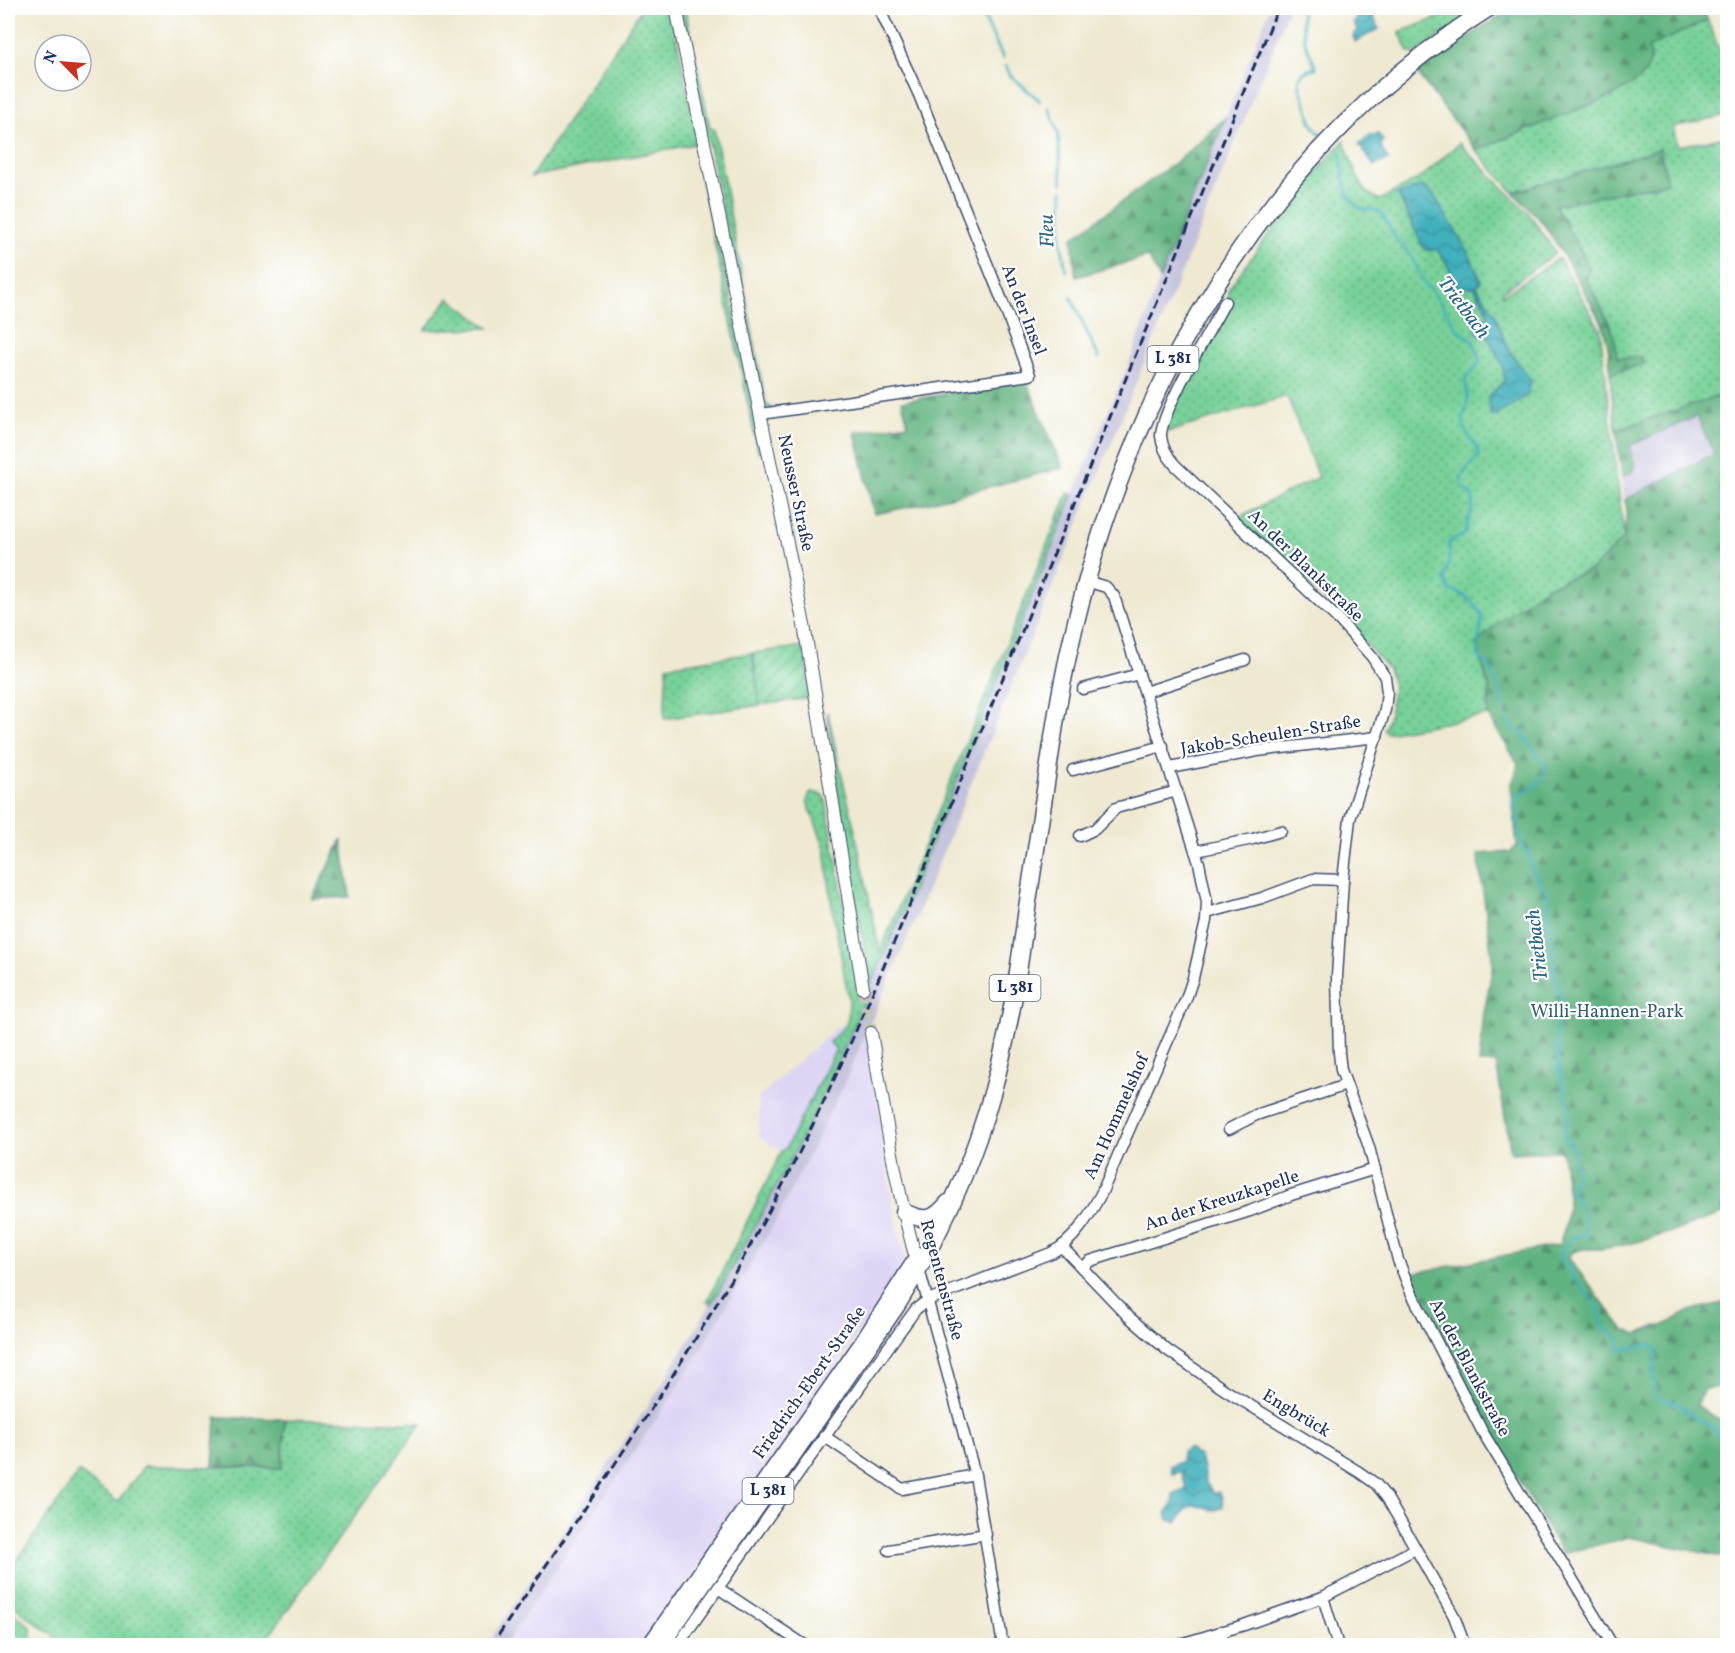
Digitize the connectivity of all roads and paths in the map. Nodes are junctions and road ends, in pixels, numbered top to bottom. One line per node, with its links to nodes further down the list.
1 (676, 8): 5 (street, Neusser Straße)
2 (879, 8): 5 (street, An der Insel)
3 (1489, 8): 6 (main road, L 381)
4 (1225, 302): 11 (street, An der Blankstraße)
5 (761, 414): 21 (street, Neusser Straße)
6 (1086, 581): 8 (street, Am Hommelshof); 26 (main road, L 381)
7 (1245, 660): 10 (street)
8 (1139, 674): 9 (street); 10 (street, Am Hommelshof)
9 (1083, 689)
10 (1145, 692): 12 (street, Am Hommelshof)
11 (1377, 737): 13 (street, Jakob-Scheulen-Straße); 19 (street, An der Blankstraße)
12 (1163, 746): 13 (street, Am Hommelshof); 14 (street)
13 (1170, 768): 15 (street, Am Hommelshof)
14 (1073, 770)
15 (1178, 791): 17 (street); 18 (street, Am Hommelshof)
16 (1281, 831): 18 (street)
17 (1080, 836)
18 (1196, 852): 20 (street, Am Hommelshof)
19 (1343, 880): 20 (street); 23 (street, An der Blankstraße)
20 (1207, 912): 28 (street, Am Hommelshof)
21 (863, 988)
22 (871, 1033): 27 (street, Regentenstraße)
23 (1346, 1085): 24 (street); 25 (street, An der Blankstraße)
24 (1229, 1129)
25 (1375, 1168): 30 (street, An der Kreuzkapelle); 49 (street, An der Blankstraße)
26 (957, 1193): 27 (main road); 29 (main road, L 381)
27 (904, 1212): 29 (street, Regentenstraße)
28 (1062, 1247): 30 (street, Engbrück); 31 (street, Am Hommelshof)
29 (917, 1263): 31 (street, Regentenstraße); 40 (street, Friedrich-Ebert-Straße); 41 (main road, L 381)
30 (1082, 1268): 35 (street, Engbrück)
31 (928, 1300): 32 (street); 33 (street, Regentenstraße)
32 (824, 1436): 33 (street); 37 (street)
33 (975, 1475): 34 (street, Regentenstraße)
34 (986, 1534): 36 (street); 44 (street, Regentenstraße)
35 (1416, 1549): 38 (street); 48 (street, Engbrück)
36 (889, 1550)
37 (718, 1588): 42 (street); 43 (street)
38 (1323, 1597): 39 (street); 47 (street)
39 (1221, 1632): 45 (street); 46 (street)
40 (646, 1646)
41 (660, 1646)
42 (677, 1646)
43 (806, 1646)
44 (1003, 1646)
45 (1174, 1646)
46 (1224, 1646)
47 (1338, 1646)
48 (1465, 1646)
49 (1613, 1646)

